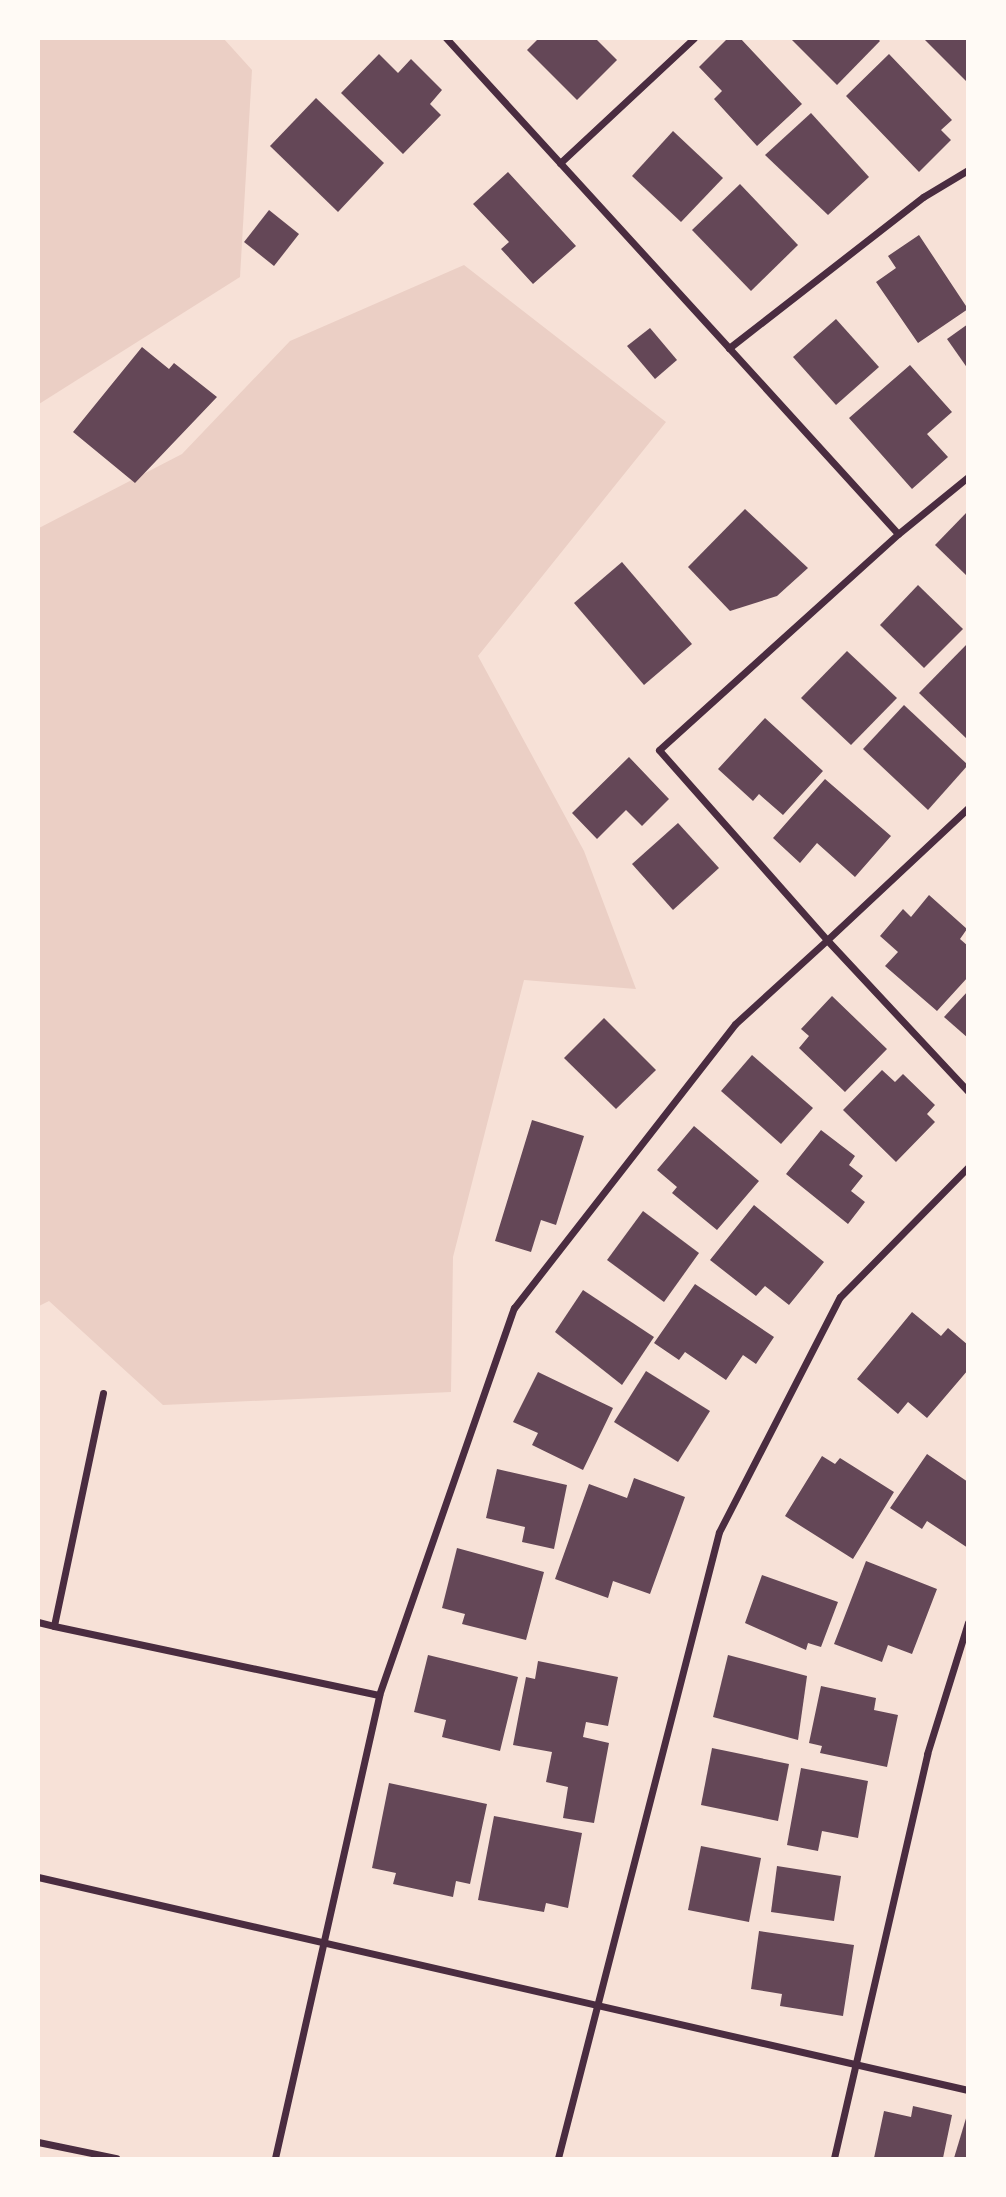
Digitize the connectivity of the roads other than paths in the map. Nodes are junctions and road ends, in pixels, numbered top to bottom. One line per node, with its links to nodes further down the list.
1 (446, 38): 3 (street)
2 (694, 38): 3 (street)
3 (560, 163): 5 (street)
4 (968, 170): 5 (street)
5 (729, 348): 7 (street)
6 (968, 477): 7 (street)
7 (898, 534): 9 (street)
8 (968, 808): 9 (street)
9 (827, 940): 10 (street); 16 (street)
10 (968, 1091)
11 (968, 1167): 19 (street)
12 (103, 1393): 15 (street)
13 (38, 1622): 15 (street)
14 (968, 1622): 20 (street)
15 (54, 1626): 16 (street)
16 (379, 1695): 18 (street)
17 (38, 1877): 18 (street)
18 (322, 1947): 19 (street); 24 (street)
19 (594, 2005): 20 (street); 25 (street)
20 (854, 2065): 21 (street); 26 (street)
21 (968, 2090)
22 (38, 2141): 23 (street)
23 (116, 2158)
24 (275, 2158)
25 (558, 2158)
26 (834, 2158)

